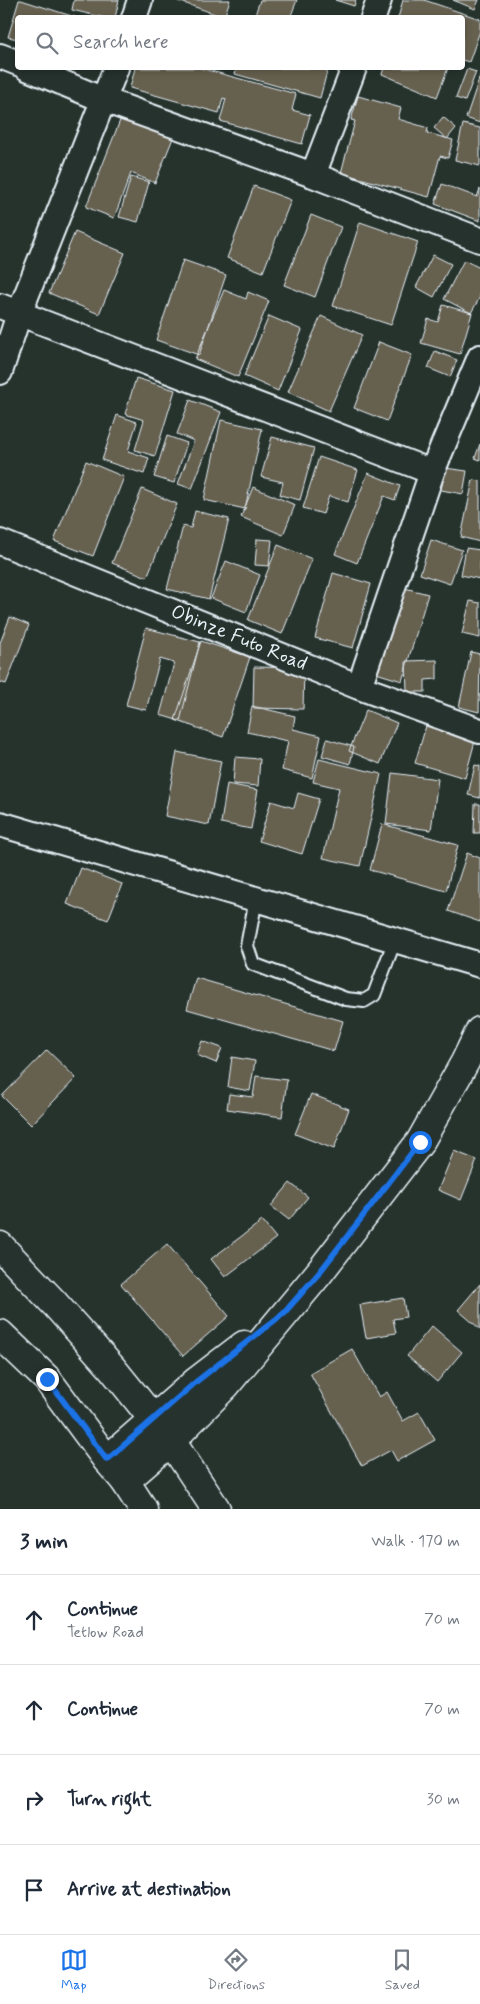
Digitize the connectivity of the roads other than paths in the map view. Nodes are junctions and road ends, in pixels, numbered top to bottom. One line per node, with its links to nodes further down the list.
1 (140, 0): 3 (street)
2 (379, 0): 4 (street)
3 (135, 15)
4 (374, 15)
5 (0, 56): 6 (street)
6 (15, 62)
7 (32, 70): 10 (street)
8 (115, 70): 10 (street)
9 (353, 70): 11 (street)
10 (104, 100): 11 (street); 13 (street)
11 (313, 175): 12 (street)
12 (480, 240)
13 (10, 310): 15 (street); 16 (street)
14 (480, 357): 16 (street)
15 (0, 372)
16 (432, 472): 18 (street)
17 (0, 542): 18 (street, Obinze Futo Road)
18 (359, 687): 19 (street, Obinze Futo Road)
19 (480, 731)
20 (0, 824): 21 (street)
21 (256, 899): 22 (street); 22 (lane)
22 (395, 940): 23 (street)
23 (480, 965)
24 (480, 1031): 26 (street)
25 (0, 1246): 28 (street)
26 (284, 1313): 28 (street); 29 (street)
27 (0, 1334): 30 (street)
28 (154, 1420): 29 (street); 30 (street)
29 (171, 1441): 31 (street); 33 (street)
30 (107, 1460): 31 (street)
31 (125, 1481): 32 (street)
32 (143, 1509)
33 (216, 1509)

